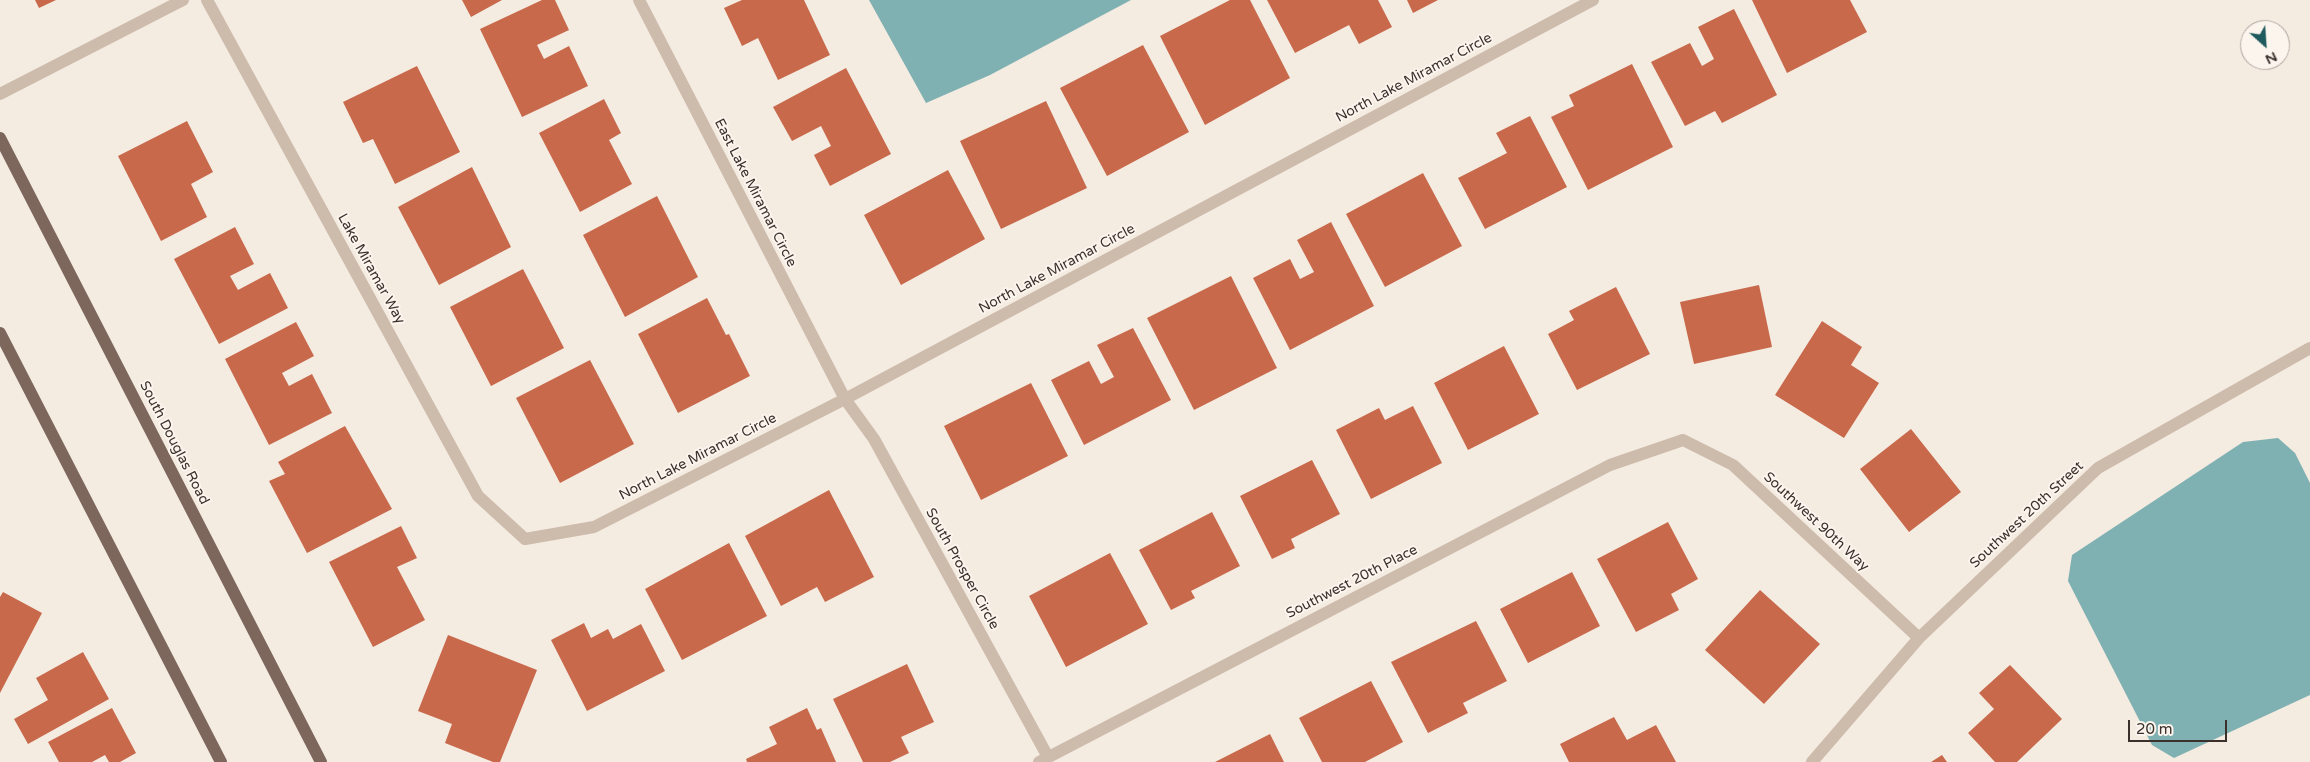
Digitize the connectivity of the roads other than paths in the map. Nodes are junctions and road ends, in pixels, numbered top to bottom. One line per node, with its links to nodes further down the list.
1 (183, 0): 5 (street)
2 (207, 0): 11 (street, Lake Miramar Way)
3 (639, 0): 9 (street, East Lake Miramar Circle)
4 (1593, 0): 9 (street, North Lake Miramar Circle)
5 (0, 94)
6 (0, 138): 15 (main road, South Douglas Road)
7 (0, 333): 14 (main road)
8 (2310, 348): 12 (street, Southwest 20th Street)
9 (845, 399): 11 (street, North Lake Miramar Circle); 13 (street, South Prosper Circle)
10 (1683, 440): 12 (street, Southwest 90th Way); 13 (street, Southwest 20th Place)
11 (525, 540)
12 (1919, 638): 16 (street, Southwest 20th Street)
13 (1043, 759)
14 (221, 762)
15 (321, 762)
16 (1812, 762)

